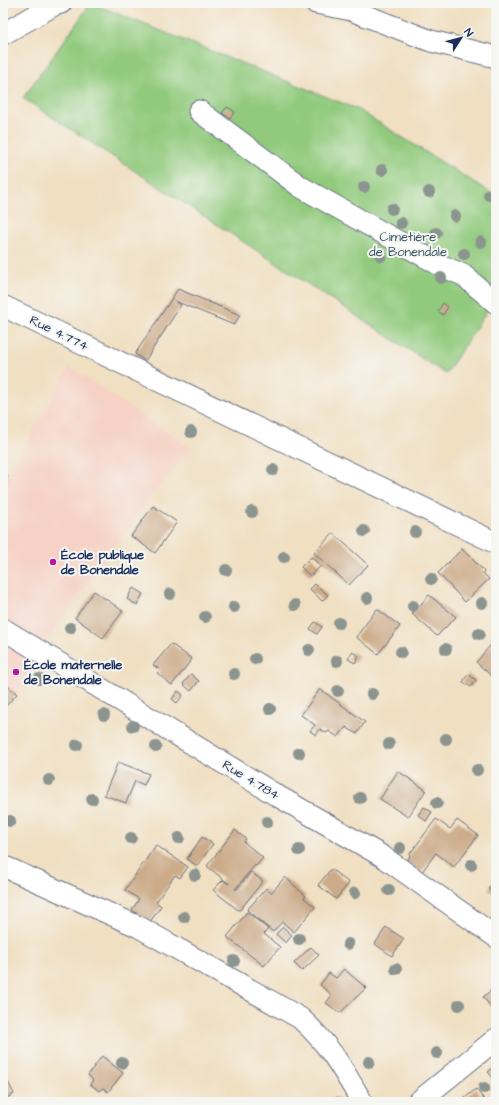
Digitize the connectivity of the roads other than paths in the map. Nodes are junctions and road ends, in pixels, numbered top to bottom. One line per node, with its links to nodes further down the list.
1 (316, 3): 3 (street)
2 (57, 4): 4 (street)
3 (353, 7): 5 (street)
4 (3, 34)
5 (496, 57)
6 (199, 111): 7 (street)
7 (496, 303)
8 (3, 306): 9 (street, Rue 4.774)
9 (496, 543)
10 (3, 629): 12 (street, Rue 4.784)
11 (3, 866): 14 (street)
12 (496, 937)
13 (496, 1039): 15 (street)
14 (362, 1102)
15 (418, 1102)

